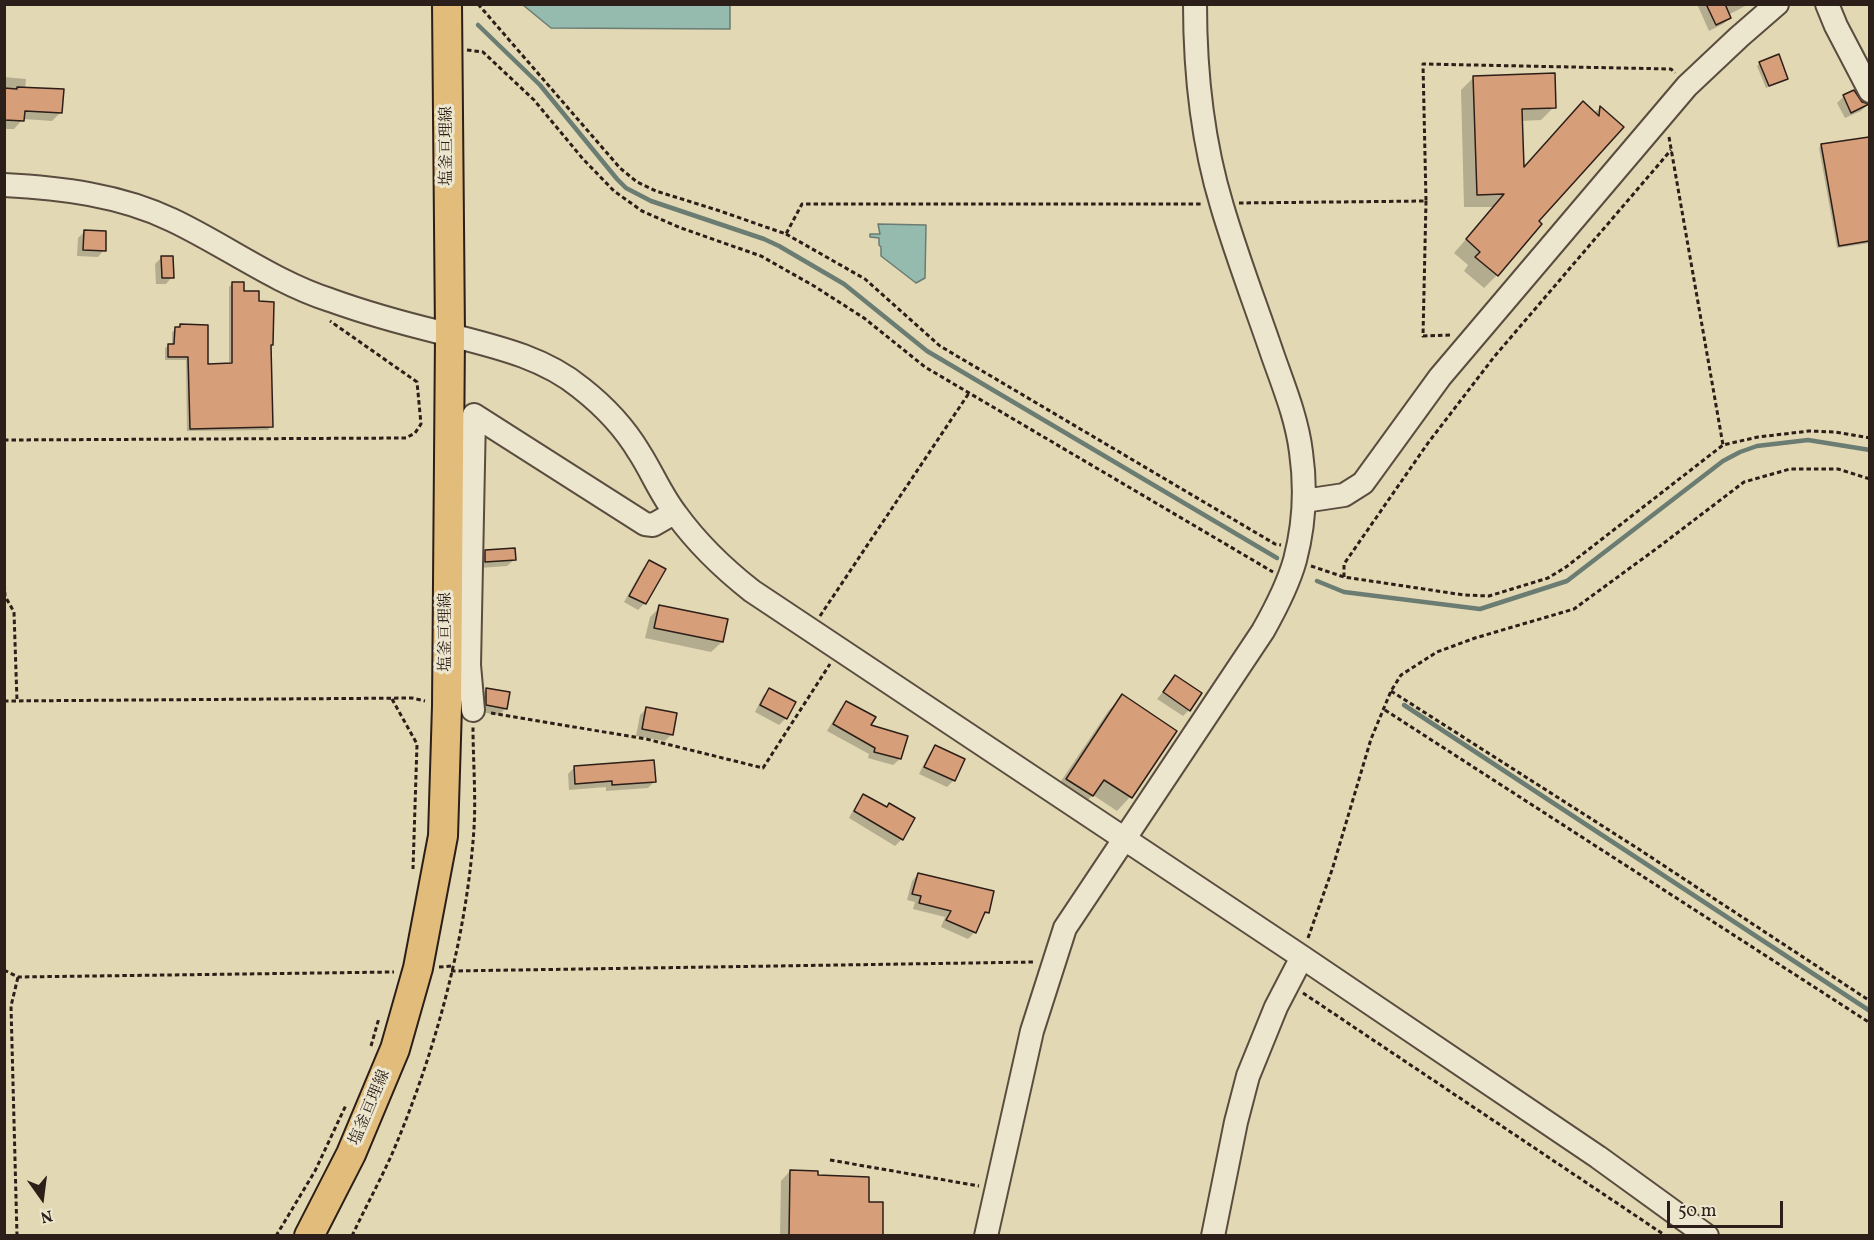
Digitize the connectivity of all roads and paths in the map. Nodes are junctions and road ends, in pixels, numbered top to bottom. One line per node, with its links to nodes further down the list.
1 (447, 4): 6 (main road, 塩釜亘理線)
2 (478, 4): 14 (path)
3 (1196, 4): 13 (street)
4 (1777, 4): 7 (street)
5 (1827, 4): 8 (street)
6 (448, 46): 17 (main road, 塩釜亘理線); 18 (path)
7 (1687, 86): 9 (street); 12 (path)
8 (1869, 91)
9 (1664, 112): 10 (path); 16 (street)
10 (1671, 150): 21 (path); 27 (path)
11 (4, 184): 15 (street)
12 (1426, 201): 13 (path); 16 (path)
13 (1221, 204): 14 (path); 23 (street)
14 (786, 234): 25 (path)
15 (328, 300): 17 (street); 20 (path)
16 (1476, 334): 23 (street)
17 (450, 335): 24 (street); 52 (main road, 塩釜亘理線)
18 (969, 393): 25 (path); 28 (path)
19 (1869, 438): 21 (path)
20 (4, 440)
21 (1723, 445): 27 (path)
22 (1869, 479): 29 (path)
23 (1304, 501): 25 (street)
24 (674, 513): 28 (street); 32 (street)
25 (1293, 563): 27 (path); 34 (street)
26 (4, 577): 31 (path)
27 (1344, 577)
28 (811, 629): 34 (street)
29 (1391, 691): 33 (path); 43 (path)
30 (392, 699): 35 (path)
31 (17, 701)
32 (473, 710): 39 (path)
33 (1384, 710): 36 (path); 45 (path)
34 (1125, 839): 36 (street); 37 (street)
35 (412, 876)
36 (1302, 957): 42 (street); 57 (street)
37 (1053, 962): 39 (path); 49 (street)
38 (4, 970): 40 (path)
39 (451, 971): 53 (path)
40 (18, 977): 41 (path); 50 (path)
41 (392, 982)
42 (1289, 984): 55 (street); 56 (path)
43 (1869, 1001)
44 (382, 1010): 46 (path)
45 (1869, 1023)
46 (369, 1051)
47 (347, 1103): 51 (path)
48 (830, 1160): 49 (path)
49 (996, 1189): 54 (street)
50 (16, 1236)
51 (276, 1236)
52 (309, 1236)
53 (352, 1236)
54 (986, 1236)
55 (1213, 1236)
56 (1666, 1236)
57 (1707, 1236)

